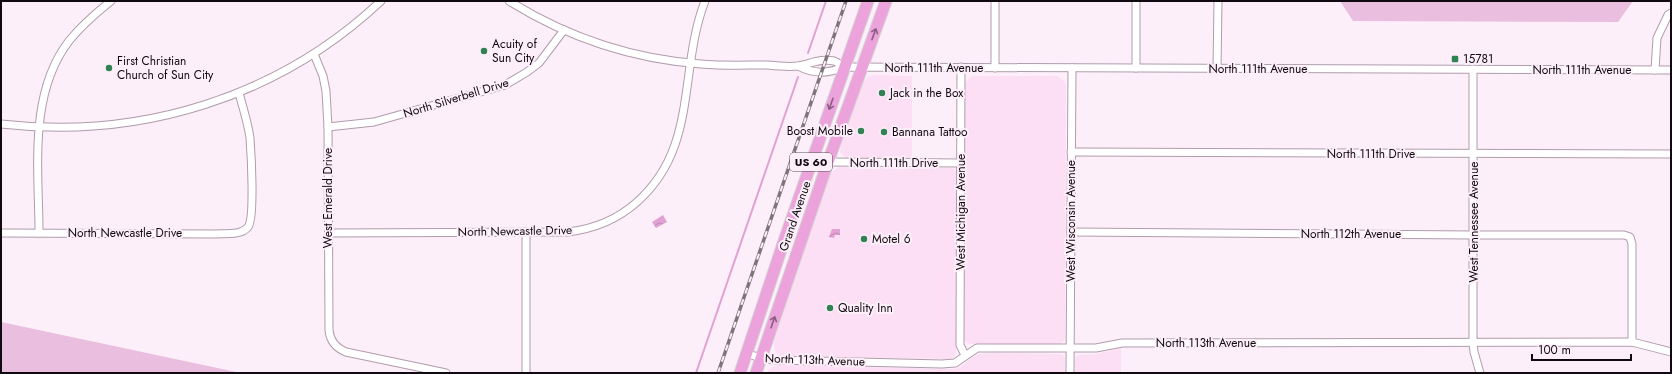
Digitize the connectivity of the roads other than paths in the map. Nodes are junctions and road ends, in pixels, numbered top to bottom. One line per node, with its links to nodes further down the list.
1 (111, 1): 27 (street)
2 (381, 1): 12 (street)
3 (509, 1): 11 (street, North 111th Avenue)
4 (705, 1): 13 (street, North Newcastle Drive)
5 (868, 1): 15 (highway, Grand Avenue / US 60)
6 (886, 1): 16 (highway, Grand Avenue / US 60, one-way to 6)
7 (995, 1): 18 (street)
8 (1136, 1): 20 (street)
9 (1218, 1): 21 (street)
10 (1671, 13): 23 (street)
11 (564, 30): 13 (street, North 111th Avenue); 28 (street, North Silverbell Drive)
12 (314, 54): 25 (street); 28 (street, West Emerald Drive)
13 (689, 63): 14 (street, North 111th Avenue); 34 (street, North Newcastle Drive)
14 (798, 66): 15 (street, North 111th Avenue); 15 (street, North 111th Avenue)
15 (844, 67): 16 (street, North 111th Avenue); 44 (highway, Grand Avenue / US 60, one-way to 44)
16 (862, 67): 17 (street, North 111th Avenue); 32 (highway, Grand Avenue / US 60)
17 (961, 67): 18 (street, North 111th Avenue); 33 (street, West Michigan Avenue)
18 (995, 68): 19 (street, North 111th Avenue)
19 (1072, 68): 20 (street, North 111th Avenue); 29 (street, West Wisconsin Avenue)
20 (1136, 68): 21 (street, North 111th Avenue)
21 (1217, 69): 22 (street, North 111th Avenue)
22 (1473, 69): 23 (street, North 111th Avenue); 30 (street, West Tennessee Avenue)
23 (1656, 70): 24 (street, North 111th Avenue)
24 (1671, 70)
25 (239, 93): 27 (street); 37 (street, North Newcastle Drive)
26 (1, 124): 27 (street)
27 (39, 127): 37 (street)
28 (328, 127): 38 (street, West Emerald Drive)
29 (1071, 152): 30 (street, North 111th Drive); 35 (street, West Wisconsin Avenue)
30 (1474, 154): 31 (street, North 111th Drive); 39 (street, West Tennessee Avenue)
31 (1671, 154)
32 (828, 162): 33 (street, North 111th Drive); 46 (highway, Grand Avenue / US 60, one-way to 32)
33 (961, 163): 45 (street, West Michigan Avenue)
34 (526, 232): 38 (street, North Newcastle Drive); 48 (street)
35 (1071, 232): 39 (street, North 112th Avenue); 42 (street, West Wisconsin Avenue)
36 (1, 233): 37 (street, North Newcastle Drive)
37 (40, 233)
38 (329, 233): 47 (street, West Emerald Drive)
39 (1473, 235): 40 (street, North 112th Avenue); 41 (street, West Tennessee Avenue)
40 (1632, 342): 41 (street, North 113th Avenue); 43 (street, North 113th Avenue)
41 (1473, 343): 42 (street, North 113th Avenue); 52 (street, West Tennessee Avenue)
42 (1070, 348): 45 (street, North 113th Avenue); 51 (street, West Wisconsin Avenue)
43 (1671, 352)
44 (746, 353): 46 (street, North 113th Avenue); 49 (highway, Grand Avenue / US 60)
45 (965, 355): 46 (street, North 113th Avenue)
46 (760, 358): 50 (highway, Grand Avenue / US 60)
47 (446, 373)
48 (526, 373)
49 (740, 373)
50 (756, 373)
51 (1070, 373)
52 (1480, 373)

